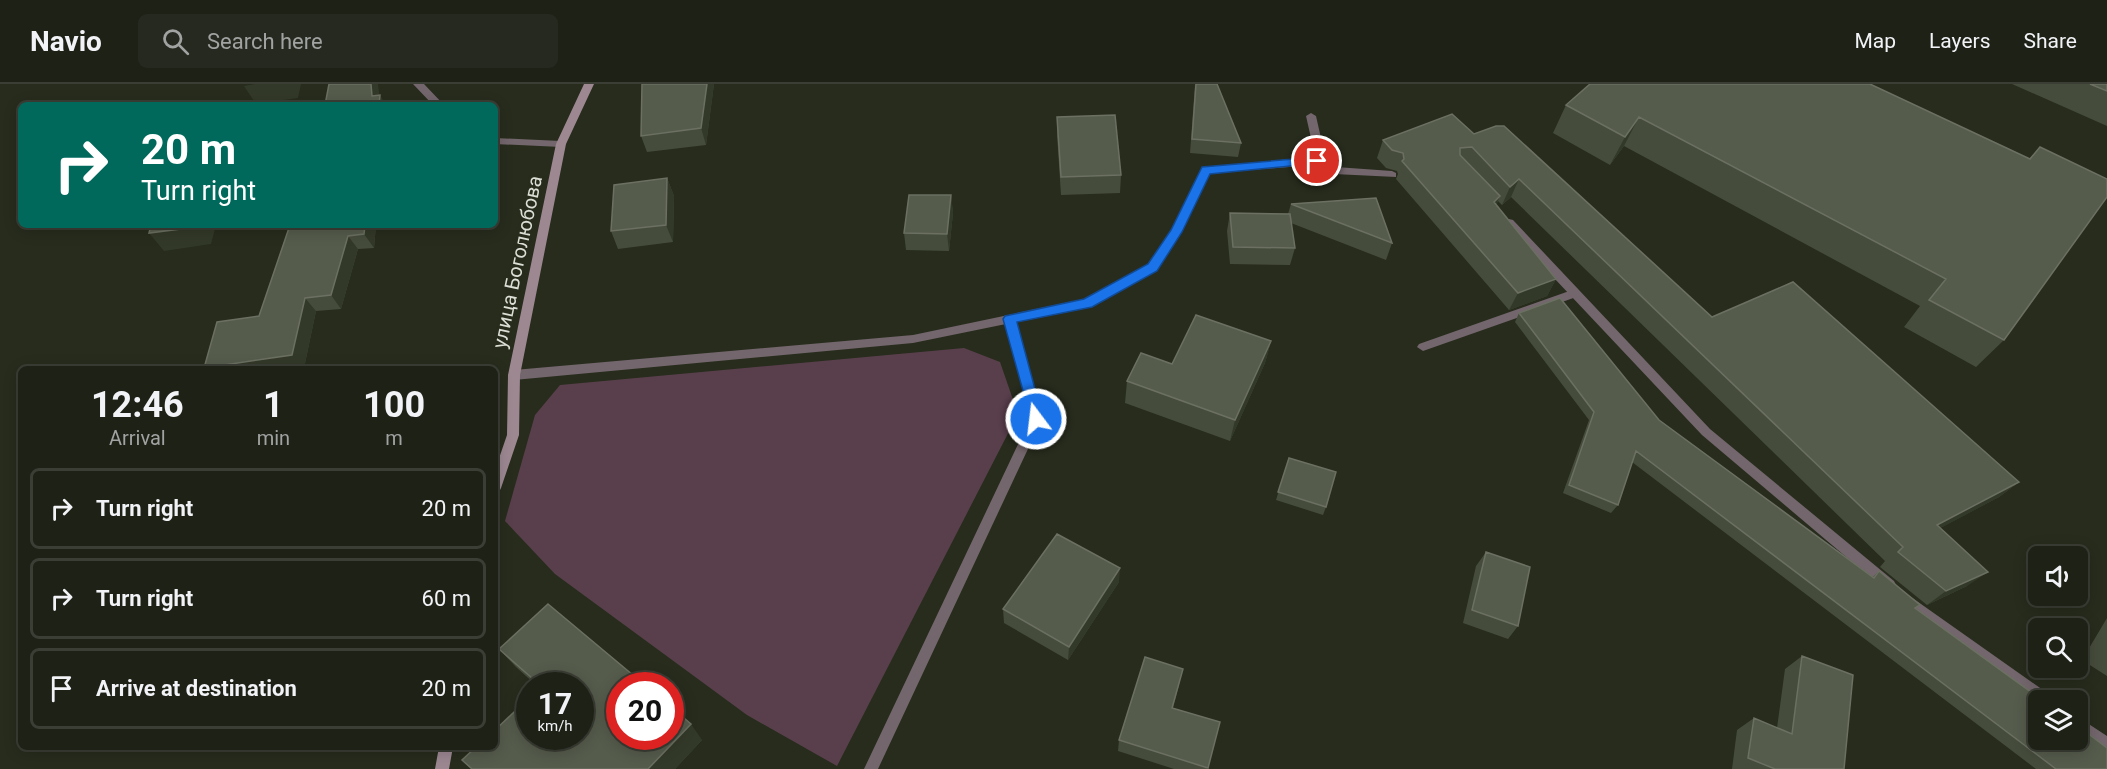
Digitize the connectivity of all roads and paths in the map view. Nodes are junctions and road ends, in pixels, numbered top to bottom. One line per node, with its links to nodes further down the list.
1 (418, 84): 3 (street)
2 (589, 84): 6 (street, улица Боголюбова)
3 (436, 102)
4 (1311, 116): 7 (street)
5 (498, 141): 6 (street)
6 (561, 144): 13 (street, улица Боголюбова)
7 (1317, 161): 8 (street); 11 (street)
8 (1392, 175)
9 (1497, 211): 10 (street)
10 (1575, 293): 12 (street); 15 (street)
11 (1010, 319): 13 (street); 20 (street)
12 (1423, 347)
13 (514, 375): 14 (street, улица Боголюбова)
14 (498, 479)
15 (2031, 690)
16 (2088, 731): 17 (street)
17 (2107, 745)
18 (445, 750): 19 (street)
19 (442, 769)
20 (871, 769)

